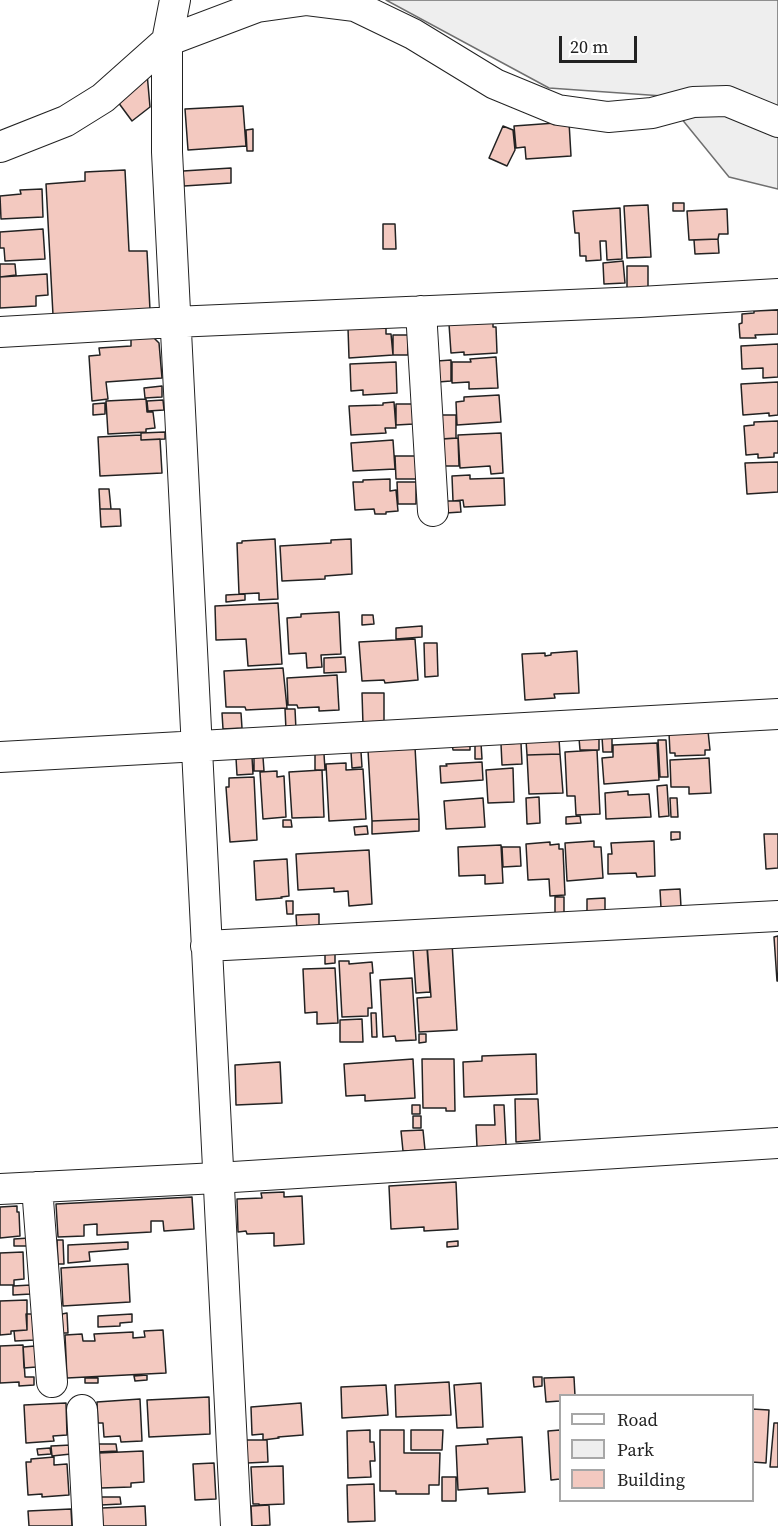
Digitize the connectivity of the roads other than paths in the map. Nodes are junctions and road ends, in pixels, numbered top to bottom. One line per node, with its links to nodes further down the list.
1 (175, 0): 2 (street)
2 (167, 41): 3 (street); 4 (street); 7 (street)
3 (778, 122)
4 (0, 147)
5 (778, 294): 6 (street)
6 (421, 311): 7 (street); 9 (street)
7 (174, 321): 8 (street); 11 (street)
8 (0, 332)
9 (433, 511)
10 (778, 714): 11 (street)
11 (196, 747): 12 (street); 14 (street)
12 (0, 757)
13 (778, 916): 14 (street)
14 (206, 946): 16 (street)
15 (778, 1143): 16 (street)
16 (218, 1178): 17 (street); 22 (street)
17 (37, 1187): 18 (street); 19 (street)
18 (0, 1189)
19 (52, 1382)
20 (82, 1410): 21 (street)
21 (88, 1526)
22 (236, 1526)

